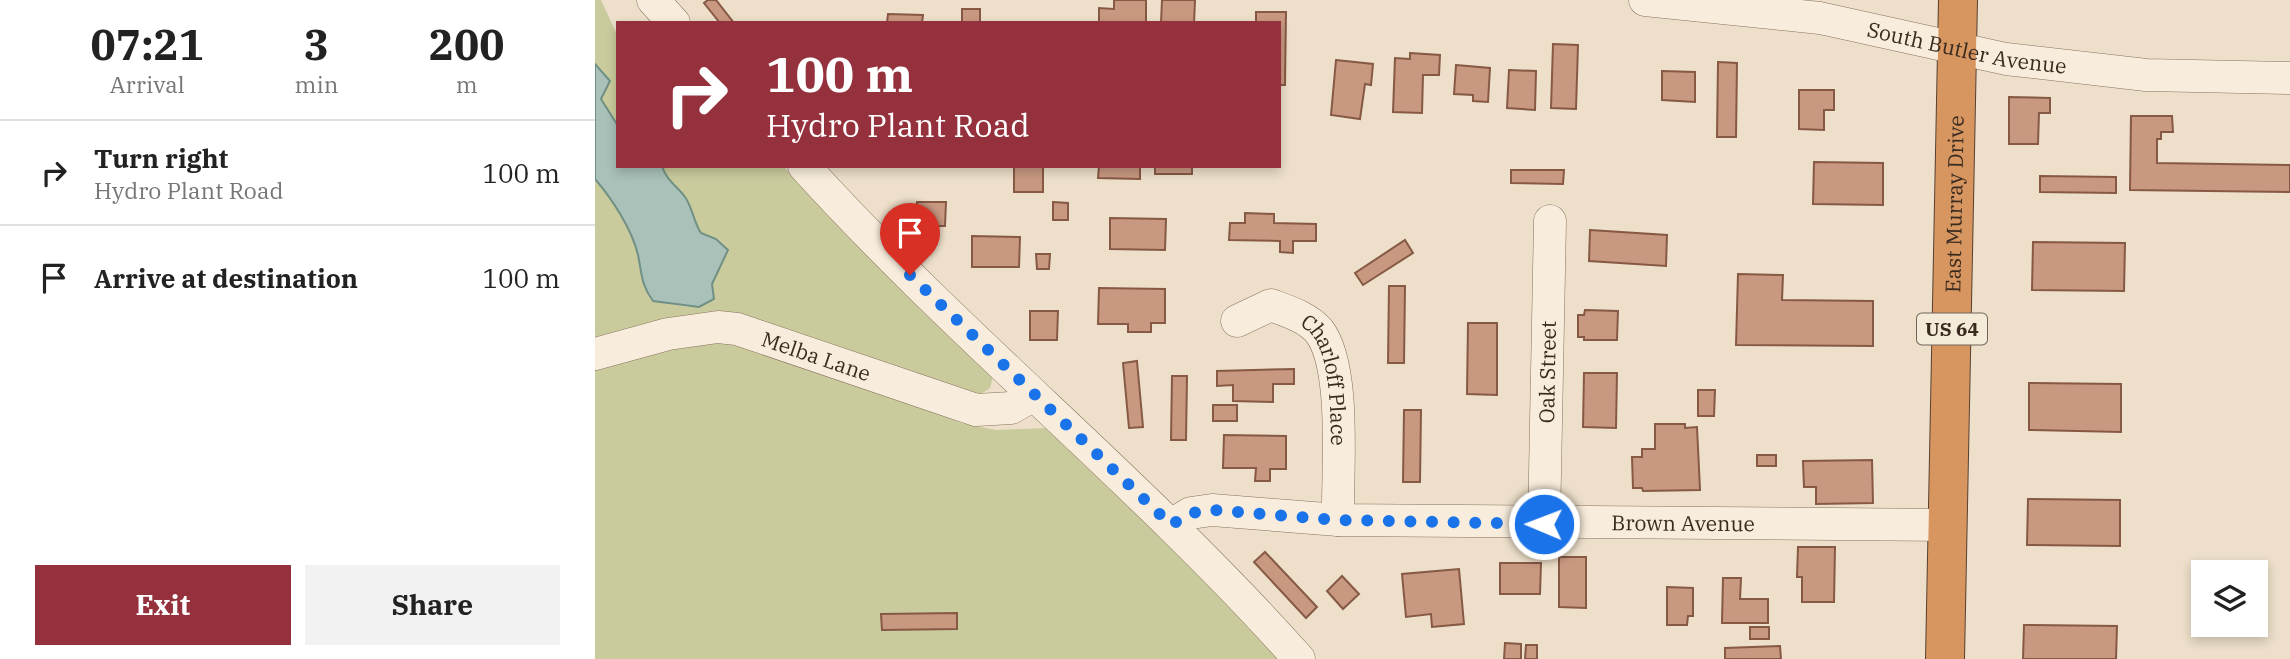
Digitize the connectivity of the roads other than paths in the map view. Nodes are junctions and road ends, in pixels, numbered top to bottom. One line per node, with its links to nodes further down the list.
1 (653, 0): 4 (street)
2 (1645, 0): 5 (street, South Butler Avenue)
3 (1958, 0): 5 (highway, East Murray Drive / US 64)
4 (672, 21)
5 (1957, 50): 6 (street, South Butler Avenue); 15 (highway, East Murray Drive / US 64)
6 (2290, 78)
7 (806, 168): 11 (street)
8 (1550, 221): 13 (street, Oak Street)
9 (1237, 321): 12 (street, Charloff Place)
10 (595, 354): 11 (street, Melba Lane)
11 (1034, 395): 14 (street)
12 (1338, 520): 13 (street, Brown Avenue); 14 (street, Brown Avenue)
13 (1544, 524): 15 (street, Brown Avenue)
14 (1171, 525): 16 (street)
15 (1948, 525): 17 (highway, East Murray Drive / US 64)
16 (1299, 659)
17 (1945, 659)

